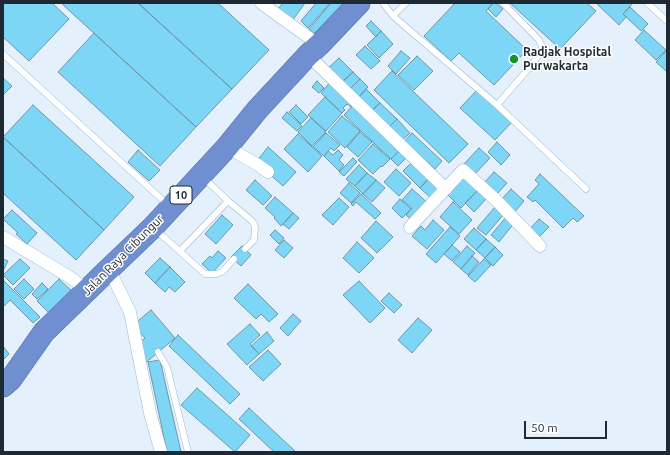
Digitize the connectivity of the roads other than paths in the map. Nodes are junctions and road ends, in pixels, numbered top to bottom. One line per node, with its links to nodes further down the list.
1 (261, 3): 9 (street)
2 (359, 3): 9 (highway, Jalan Raya Cibungur / 10)
3 (383, 3): 7 (lane)
4 (406, 3): 7 (lane)
5 (503, 3): 11 (lane)
6 (647, 3): 8 (lane)
7 (393, 16): 11 (lane)
8 (667, 21)
9 (314, 50): 12 (highway, Jalan Raya Cibungur / 10); 15 (street)
10 (3, 54): 18 (lane)
11 (496, 105): 16 (lane)
12 (227, 147): 13 (street); 14 (highway, Jalan Raya Cibungur / 10)
13 (268, 172)
14 (201, 174): 17 (lane); 18 (highway, Jalan Raya Cibungur / 10)
15 (446, 189): 20 (street); 22 (street)
16 (586, 189)
17 (228, 201): 23 (lane); 24 (lane)
18 (170, 207): 19 (highway, Jalan Raya Cibungur / 10)
19 (154, 227): 24 (lane); 26 (highway, Jalan Raya Cibungur / 10)
20 (410, 227)
21 (3, 237): 27 (street)
22 (540, 246)
23 (245, 249)
24 (180, 251): 25 (lane)
25 (234, 259)
26 (109, 269): 27 (highway, Jalan Raya Cibungur / 10); 30 (street)
27 (88, 290): 29 (highway, Jalan Raya Cibungur / 10)
28 (158, 352): 31 (lane)
29 (3, 386)
30 (161, 452)
31 (188, 452)

